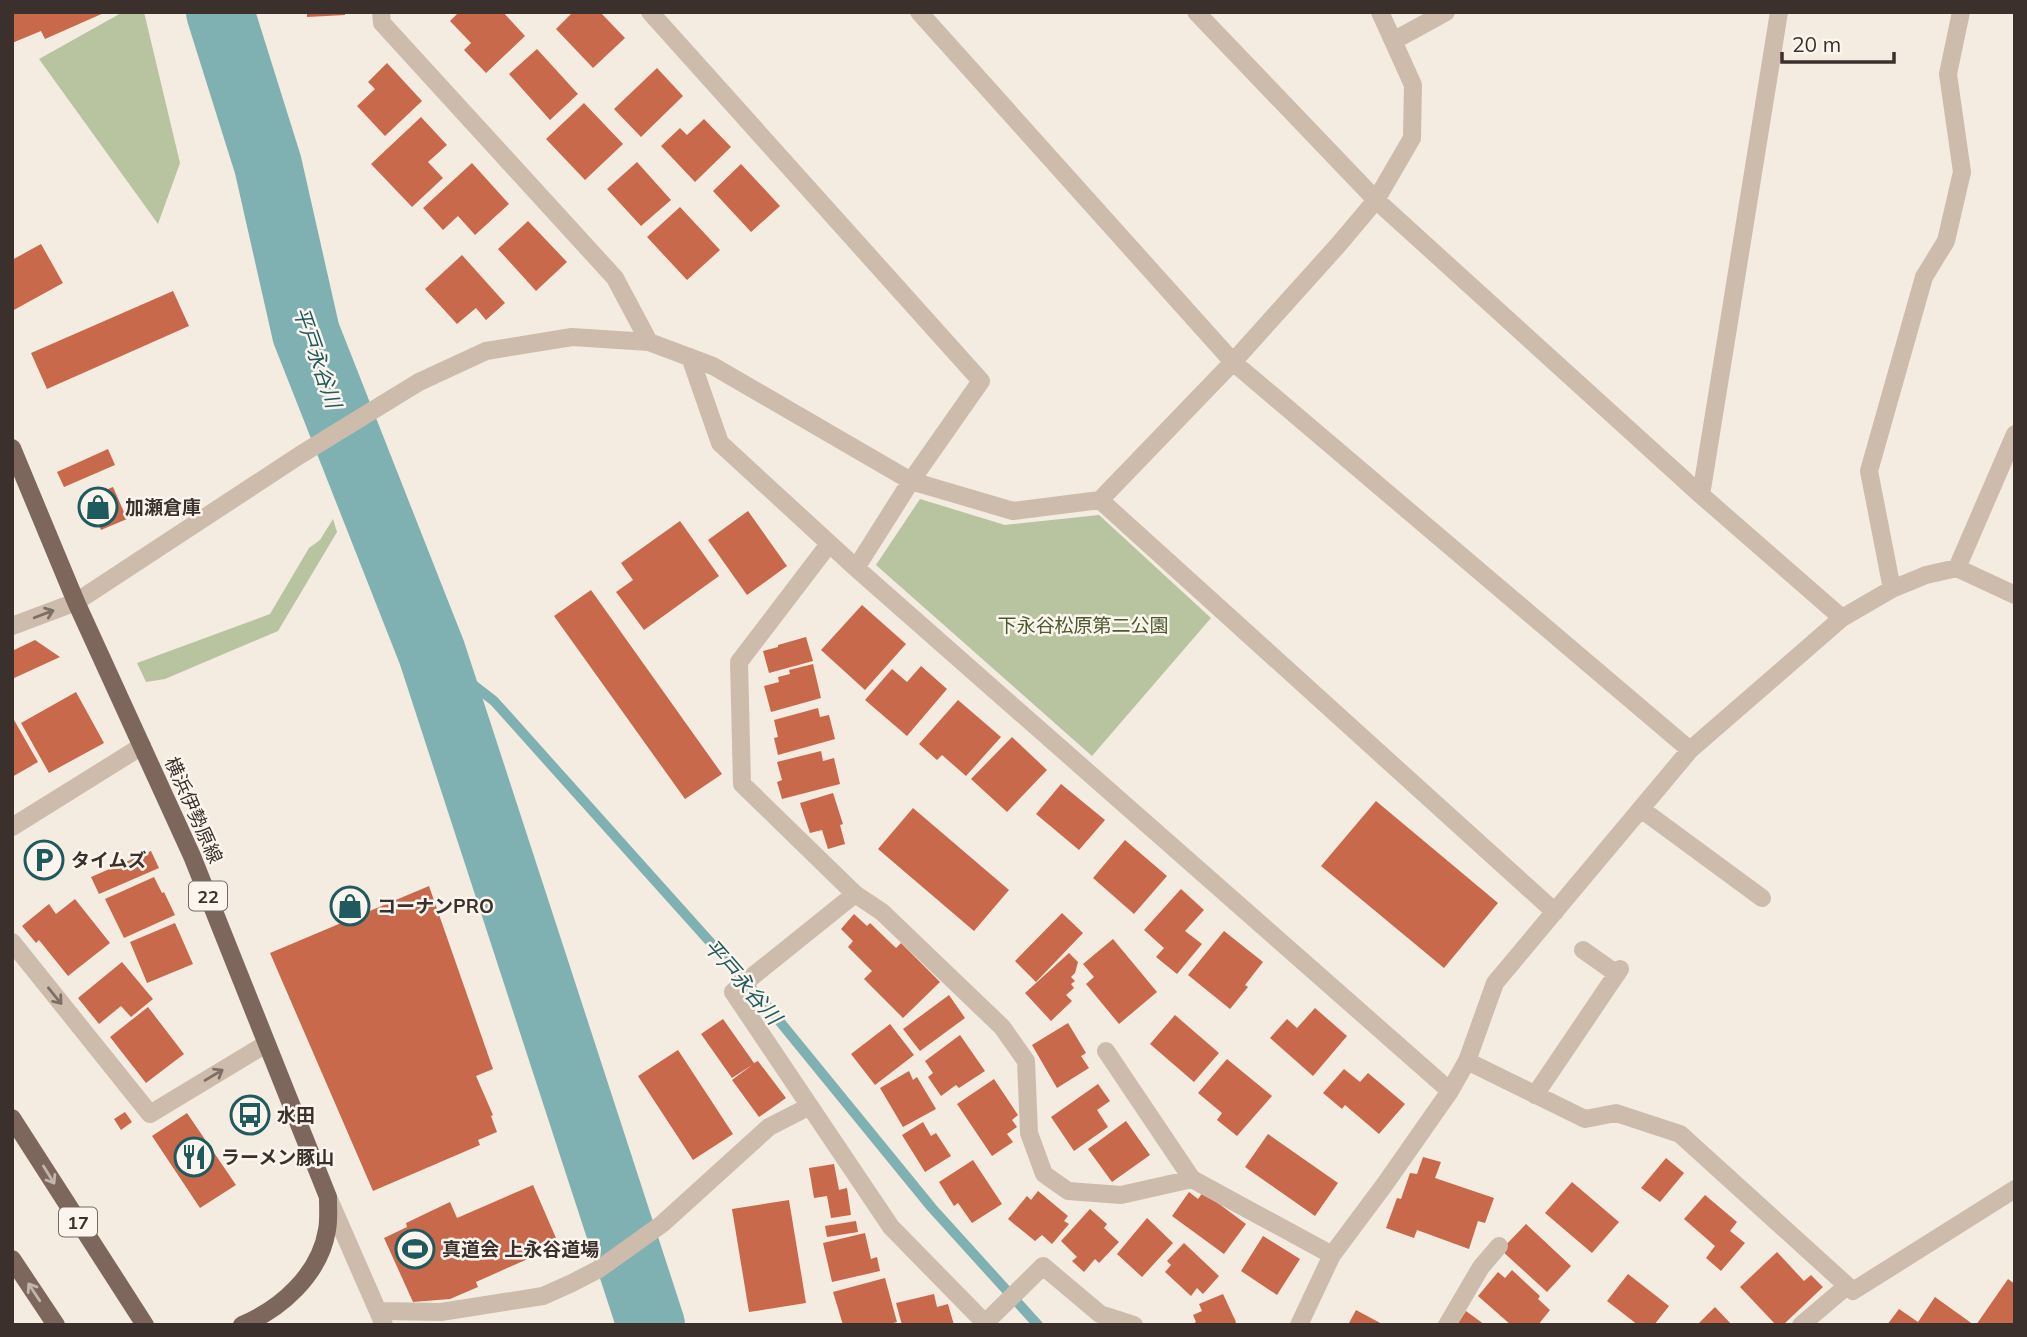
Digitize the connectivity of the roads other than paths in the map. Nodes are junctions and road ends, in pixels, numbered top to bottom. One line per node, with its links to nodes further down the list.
1 (381, 12): 11 (street)
2 (650, 12): 16 (street)
3 (919, 12): 13 (street)
4 (1196, 12): 10 (street)
5 (1380, 12): 9 (street)
6 (1446, 12): 9 (street)
7 (1779, 12): 17 (street)
8 (1961, 12): 22 (street)
9 (1394, 41): 10 (street)
10 (1376, 200): 13 (street); 17 (street)
11 (649, 342): 12 (street); 24 (street)
12 (690, 357): 16 (street); 19 (street)
13 (1233, 362): 18 (street); 28 (street)
14 (2015, 435): 21 (street)
15 (12, 447): 24 (main road, 横浜伊勢原線 / 22)
16 (911, 481): 18 (street); 20 (street)
17 (1700, 495): 25 (street)
18 (1100, 500): 33 (street)
19 (829, 544): 20 (street); 31 (street)
20 (856, 568): 39 (street)
21 (1957, 568): 22 (street); 23 (street)
22 (1892, 589): 25 (street)
23 (2015, 594)
24 (76, 602): 26 (street, one-way to 24); 27 (main road, 横浜伊勢原線 / 22)
25 (1842, 618): 28 (street)
26 (12, 626)
27 (142, 746): 30 (street); 36 (main road, 横浜伊勢原線 / 22)
28 (1690, 750): 29 (street)
29 (1641, 809): 32 (street); 33 (street)
30 (12, 827)
31 (855, 894): 41 (street); 43 (street)
32 (1762, 898)
33 (1552, 923): 38 (street)
34 (12, 942): 36 (street, one-way to 36)
35 (1583, 950): 40 (street)
36 (266, 1044): 45 (main road, 横浜伊勢原線 / 22)
37 (1107, 1051): 43 (street)
38 (1467, 1061): 39 (street); 40 (street)
39 (1450, 1091): 47 (street)
40 (1535, 1095): 49 (street)
41 (810, 1106): 50 (street); 51 (street)
42 (12, 1118): 53 (main road, 17, one-way to 53)
43 (1192, 1179): 47 (street)
44 (2015, 1189): 49 (street)
45 (328, 1197): 50 (street); 54 (main road, 横浜伊勢原線 / 22)
46 (1499, 1246): 57 (street)
47 (1332, 1255): 56 (street)
48 (12, 1259): 52 (main road, one-way to 48)
49 (1847, 1286): 58 (street)
50 (381, 1318)
51 (986, 1324): 55 (street)
52 (56, 1325)
53 (145, 1325)
54 (242, 1325)
55 (1134, 1325)
56 (1299, 1325)
57 (1447, 1325)
58 (1801, 1325)

